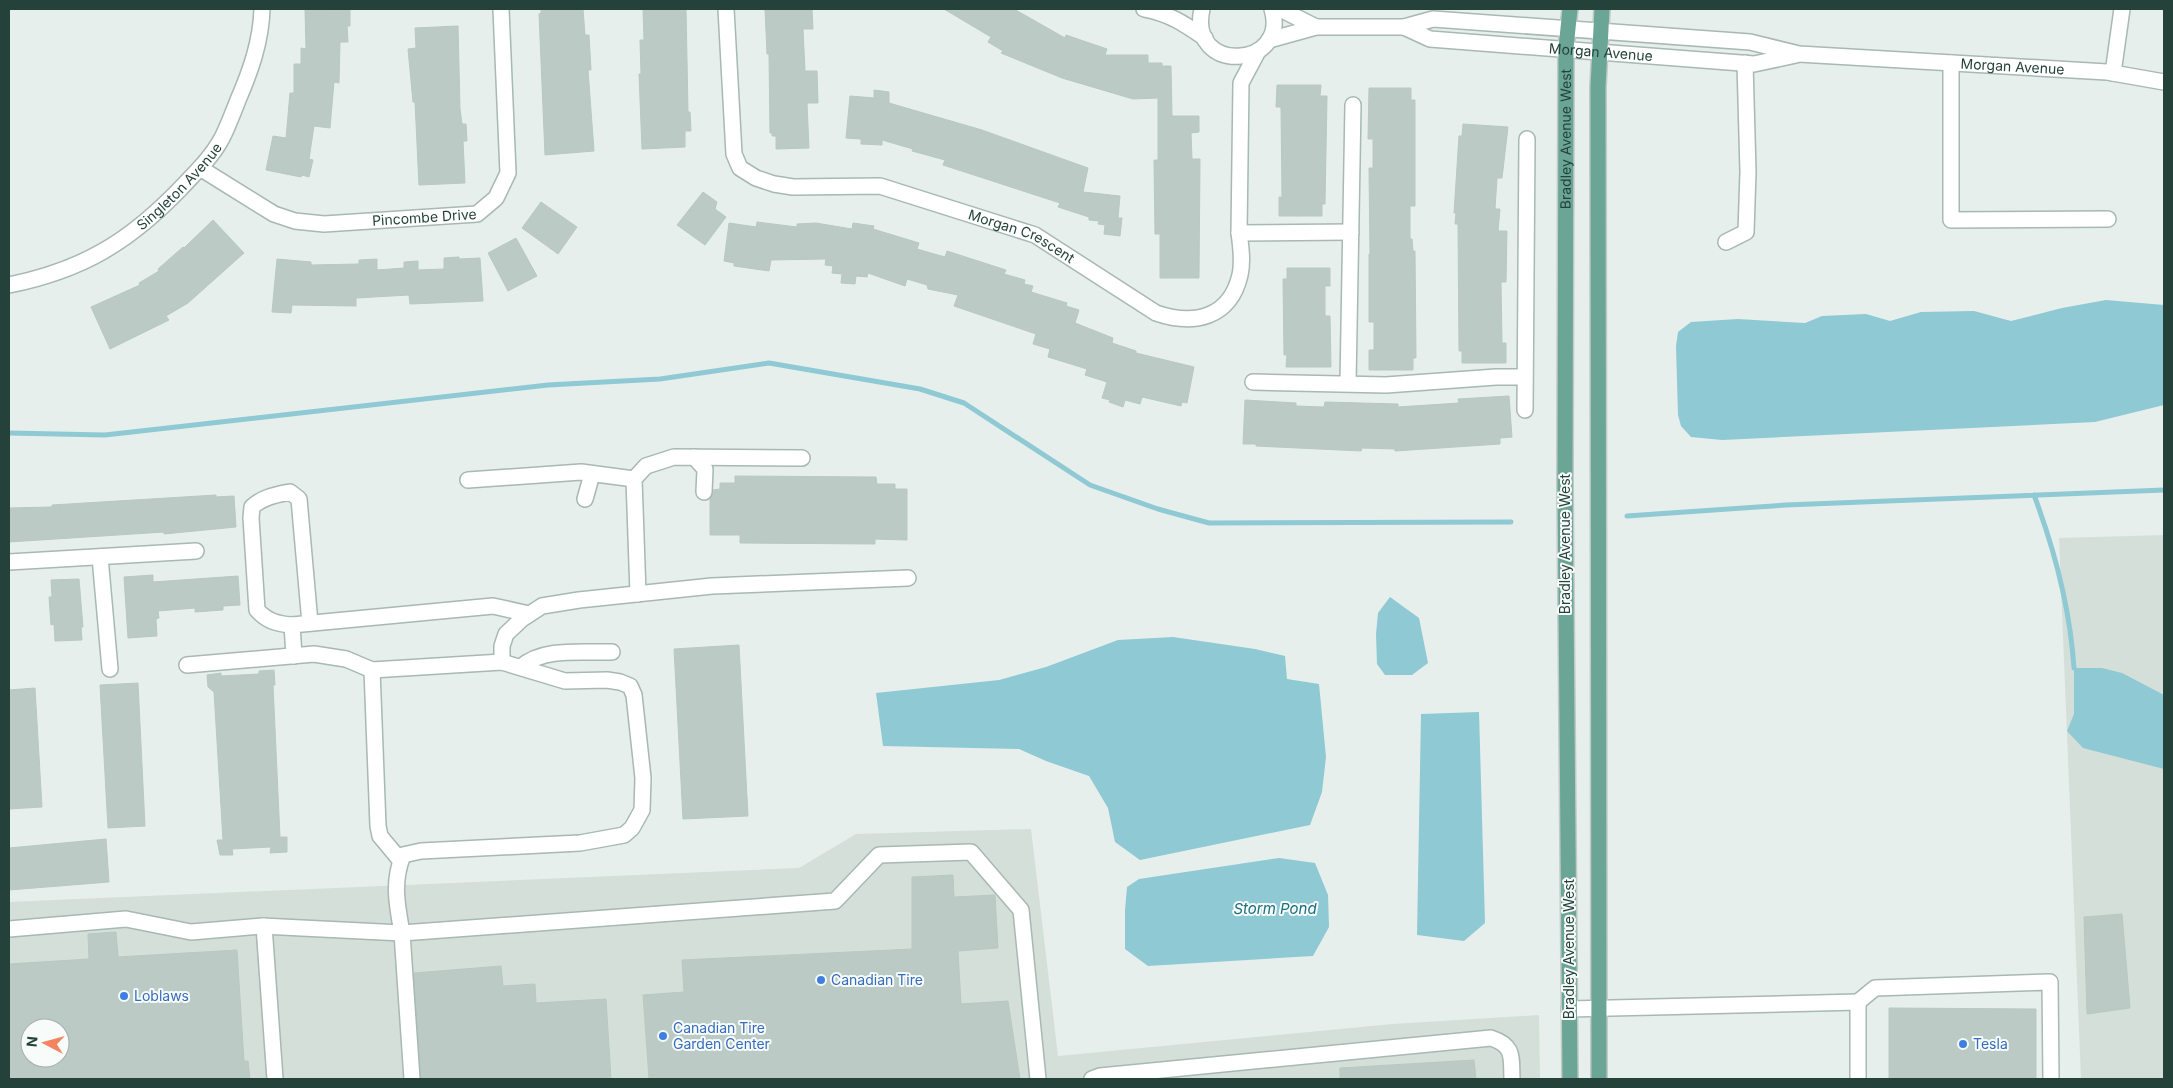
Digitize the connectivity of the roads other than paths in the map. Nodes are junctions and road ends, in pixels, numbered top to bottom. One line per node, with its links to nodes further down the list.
1 (262, 9): 31 (street, Singleton Avenue)
2 (501, 9): 31 (street, Pincombe Drive)
3 (726, 9): 34 (street, Morgan Crescent)
4 (1144, 9): 12 (street)
5 (1182, 9): 12 (street)
6 (1202, 9): 17 (street)
7 (1272, 9): 18 (street)
8 (1280, 9): 13 (street, Morgan Avenue)
9 (1570, 9): 15 (main road, Bradley Avenue West)
10 (1602, 9): 16 (main road)
11 (2122, 9): 26 (street)
12 (1166, 13): 17 (street)
13 (1316, 27): 14 (street, Morgan Avenue); 18 (street, Morgan Avenue)
14 (1404, 27): 15 (street, Morgan Avenue); 19 (street, Morgan Avenue)
15 (1567, 28): 16 (street, Morgan Avenue); 19 (main road, Bradley Avenue West)
16 (1600, 30): 20 (main road); 23 (street, Morgan Avenue)
17 (1205, 38): 22 (street)
18 (1269, 40): 21 (street)
19 (1566, 48): 20 (street, Morgan Avenue); 68 (main road, Bradley Avenue West)
20 (1599, 50): 24 (street, Morgan Avenue); 69 (main road)
21 (1258, 51): 22 (street); 28 (street, Morgan Crescent)
22 (1220, 52): 28 (street)
23 (1799, 54): 24 (street, Morgan Avenue); 25 (street, Morgan Avenue)
24 (1745, 63): 35 (street)
25 (1951, 63): 26 (street, Morgan Avenue); 32 (street)
26 (2113, 73): 27 (street, Morgan Avenue)
27 (2164, 82)
28 (1241, 83): 34 (street, Morgan Crescent)
29 (1353, 105): 33 (street)
30 (1528, 139): 37 (street)
31 (200, 168): 36 (street, Singleton Avenue)
32 (2108, 219)
33 (1351, 232): 34 (street); 39 (street)
34 (1239, 233)
35 (1726, 242)
36 (9, 285)
37 (1524, 377): 39 (street); 40 (street)
38 (1252, 382): 39 (street)
39 (1348, 383)
40 (1525, 410)
41 (694, 457): 42 (street); 44 (street); 46 (street)
42 (802, 458)
43 (592, 474): 44 (street); 45 (street); 47 (street)
44 (634, 479): 52 (street)
45 (468, 480)
46 (704, 492)
47 (585, 499)
48 (196, 551): 49 (street)
49 (100, 557): 50 (street); 61 (street)
50 (9, 562)
51 (908, 578): 52 (street)
52 (638, 594): 53 (street)
53 (529, 614): 54 (street); 58 (street)
54 (310, 623): 55 (street); 55 (street)
55 (292, 625): 57 (street)
56 (612, 652): 60 (street)
57 (294, 656): 59 (street); 62 (street)
58 (502, 662): 60 (street); 62 (street)
59 (187, 665)
60 (521, 667): 63 (street)
61 (110, 670)
62 (372, 670): 63 (street)
63 (400, 860): 66 (street)
64 (264, 926): 65 (street); 66 (street); 70 (street)
65 (9, 929)
66 (402, 933): 71 (street); 72 (street)
67 (1858, 1002): 69 (street); 77 (street); 78 (street)
68 (1569, 1009): 69 (street); 75 (main road, Bradley Avenue West)
69 (1599, 1009): 76 (main road)
70 (275, 1079)
71 (412, 1079)
72 (1038, 1079)
73 (1092, 1079): 74 (street)
74 (1512, 1079)
75 (1570, 1079)
76 (1600, 1079)
77 (1858, 1079)
78 (2051, 1079)

